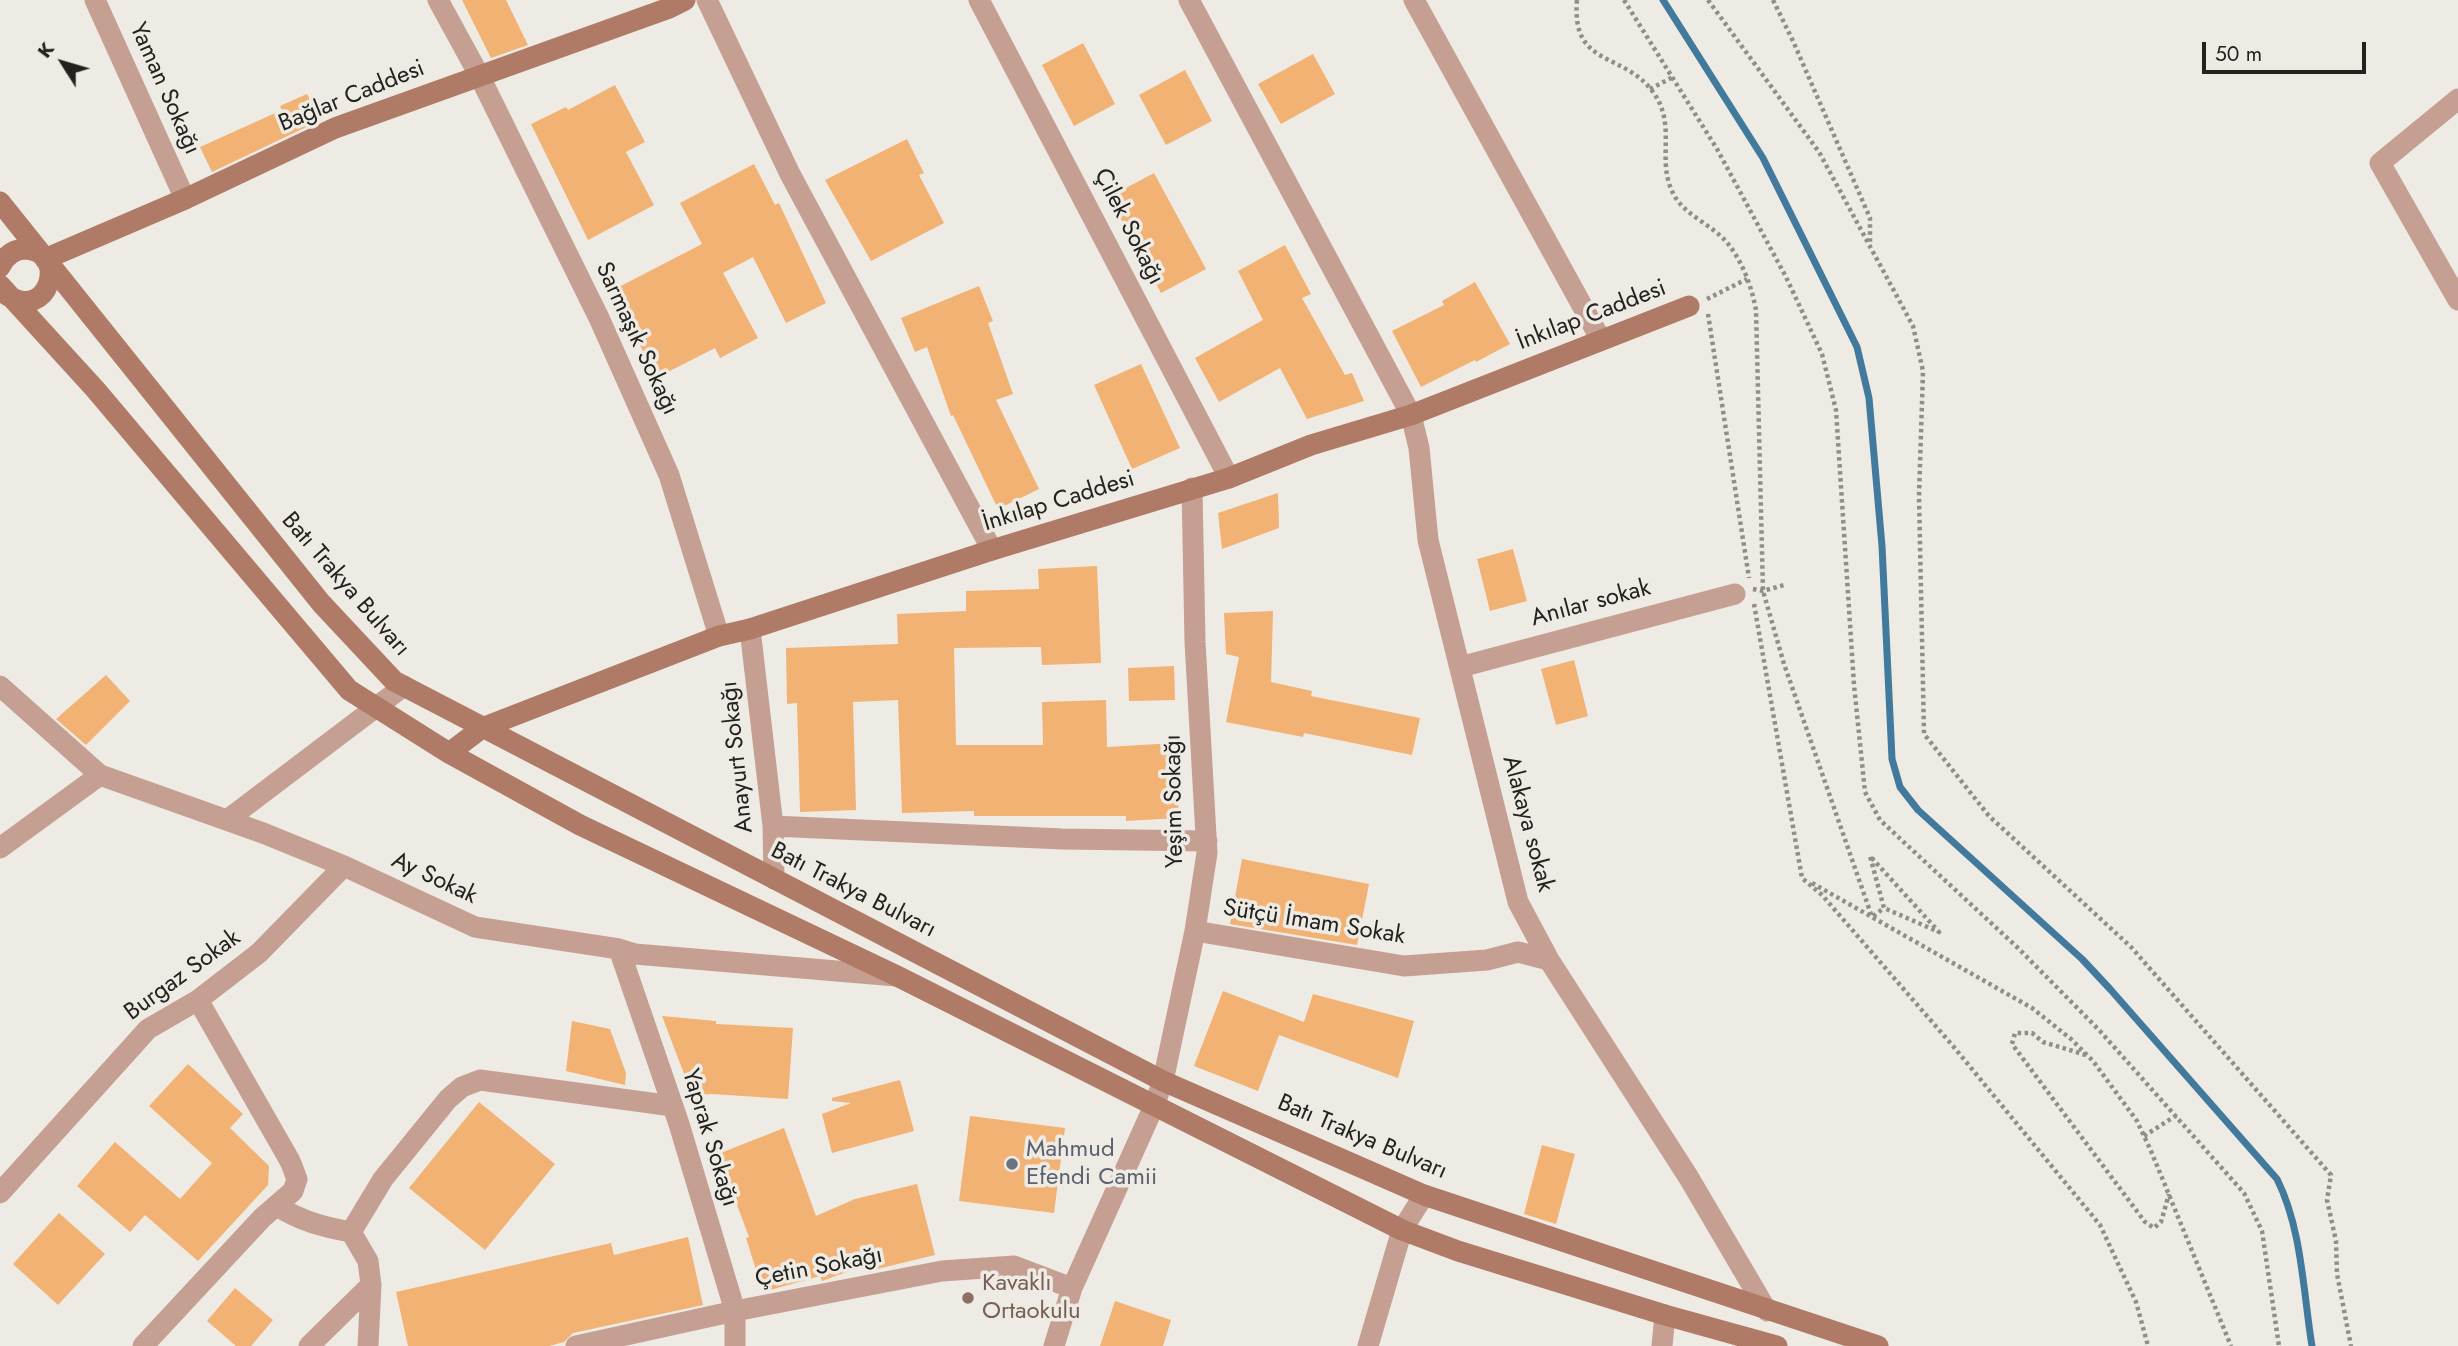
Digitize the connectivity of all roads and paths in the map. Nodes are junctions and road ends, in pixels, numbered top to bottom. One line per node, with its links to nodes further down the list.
1 (95, 0): 16 (street, Yaman Sokağı)
2 (438, 0): 12 (street, Sarmaşık Sokağı)
3 (707, 0): 29 (street)
4 (979, 0): 27 (street, Çilek Sokağı)
5 (1189, 0): 26 (street, Alakaya sokak)
6 (1414, 0): 25 (street)
7 (1577, 0): 14 (path)
8 (1624, 0): 13 (path)
9 (1708, 0): 18 (path)
10 (1773, 0): 18 (path)
11 (673, 3): 12 (main road, Bağlar Caddesi)
12 (479, 75): 16 (main road, Bağlar Caddesi); 34 (street, Sarmaşık Sokağı)
13 (1673, 77): 14 (path); 60 (path)
14 (1650, 89): 21 (path)
15 (2458, 99): 23 (street)
16 (185, 200): 19 (main road, Bağlar Caddesi)
17 (0, 202): 19 (main road, Batı Trakya Bulvarı)
18 (1870, 247): 86 (path)
19 (45, 259): 20 (main road); 22 (main road); 37 (main road, Batı Trakya Bulvarı)
20 (0, 267)
21 (1747, 279): 24 (path); 32 (path)
22 (1, 288): 38 (main road)
23 (2458, 300)
24 (1701, 307): 25 (main road, İnkılap Caddesi); 31 (path)
25 (1601, 340): 26 (main road, İnkılap Caddesi)
26 (1411, 415): 27 (main road, İnkılap Caddesi); 35 (street, Alakaya sokak)
27 (1229, 478): 28 (main road, İnkılap Caddesi)
28 (1192, 488): 29 (main road, İnkılap Caddesi); 44 (street, Yeşim Sokağı)
29 (992, 550): 33 (main road, İnkılap Caddesi)
30 (1784, 585): 32 (path)
31 (1743, 591): 32 (path); 35 (street, Anılar sokak); 47 (path)
32 (1763, 591): 50 (path)
33 (750, 629): 34 (main road, İnkılap Caddesi); 43 (street, Anayurt Sokağı)
34 (719, 636): 39 (main road, İnkılap Caddesi)
35 (1460, 667): 53 (street, Alakaya sokak)
36 (0, 686): 41 (street, Ay Sokak)
37 (404, 686): 38 (street); 39 (main road, Batı Trakya Bulvarı)
38 (375, 707): 40 (main road); 42 (street)
39 (482, 728): 40 (main road, İnkılap Caddesi); 48 (main road, Batı Trakya Bulvarı)
40 (449, 754): 54 (main road)
41 (100, 775): 42 (street, Ay Sokak); 45 (street)
42 (227, 820): 46 (street, Ay Sokak)
43 (773, 826): 44 (street); 48 (street, Anayurt Sokağı)
44 (1207, 841): 51 (street, Yeşim Sokağı)
45 (0, 848)
46 (344, 866): 52 (street, Ay Sokak); 55 (street, Burgaz Sokak)
47 (1802, 878): 50 (path); 83 (path)
48 (774, 880): 57 (main road, Batı Trakya Bulvarı)
49 (1884, 908): 49 (path); 50 (path)
50 (1872, 917): 56 (path)
51 (1195, 931): 53 (street, Sütçü İmam Sokak); 57 (street, Yeşim Sokağı)
52 (619, 949): 54 (street, Ay Sokak); 58 (street, Yaprak Sokağı)
53 (1549, 960): 71 (street, Alakaya sokak)
54 (897, 976): 59 (main road)
55 (198, 1000): 62 (street, Burgaz Sokak); 65 (street)
56 (2087, 1055): 61 (path); 63 (path)
57 (1163, 1081): 59 (street, Yeşim Sokağı); 64 (main road, Batı Trakya Bulvarı)
58 (673, 1106): 67 (street); 70 (street, Yaprak Sokağı)
59 (1154, 1106): 66 (main road); 69 (street, Yeşim Sokağı)
60 (2176, 1115): 61 (path); 85 (path)
61 (2144, 1136): 63 (path)
62 (0, 1193)
63 (2169, 1194): 84 (path)
64 (1424, 1195): 66 (street); 71 (main road, Batı Trakya Bulvarı)
65 (277, 1206): 67 (street); 73 (street)
66 (1402, 1230): 72 (main road); 79 (street)
67 (351, 1232): 68 (street)
68 (371, 1284): 74 (street); 75 (street)
69 (1072, 1288): 70 (street, Çetin Sokağı); 78 (street, Yeşim Sokağı)
70 (735, 1311): 76 (street, Çetin Sokağı); 77 (street, Yaprak Sokağı)
71 (1767, 1311): 82 (main road, Batı Trakya Bulvarı)
72 (1665, 1315): 80 (street); 81 (main road)
73 (143, 1346)
74 (309, 1346)
75 (368, 1346)
76 (576, 1346)
77 (735, 1346)
78 (1054, 1346)
79 (1368, 1346)
80 (1662, 1346)
81 (1777, 1346)
82 (1878, 1346)
83 (2148, 1346)
84 (2231, 1346)
85 (2279, 1346)
86 (2351, 1346)

